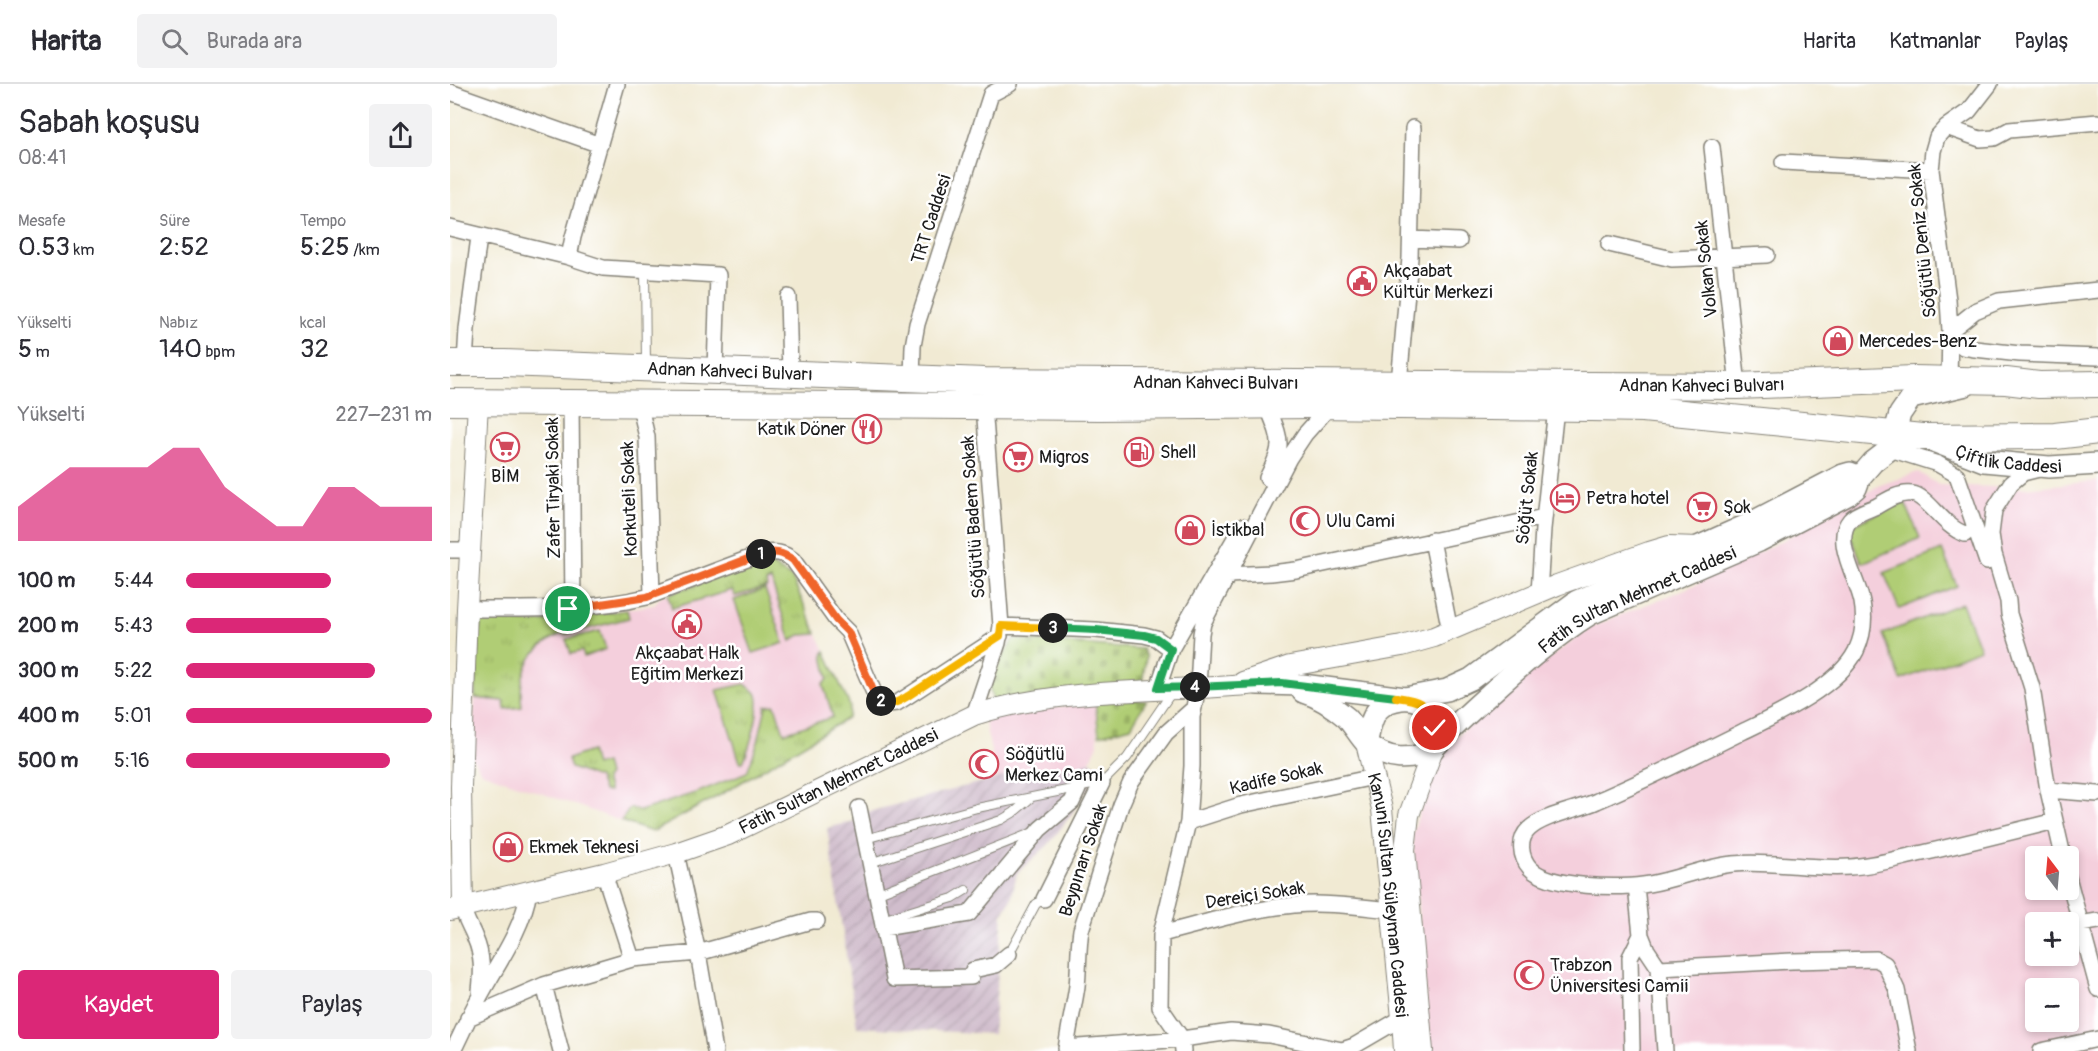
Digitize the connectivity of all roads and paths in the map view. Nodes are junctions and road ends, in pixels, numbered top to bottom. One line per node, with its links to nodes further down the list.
1 (617, 84): 8 (street)
2 (1010, 84): 29 (street, TRT Caddesi)
3 (1990, 84): 6 (street, Söğütlü Deniz Sokak)
4 (450, 92): 8 (street)
5 (2098, 123): 6 (street)
6 (1946, 127): 11 (street, Söğütlü Deniz Sokak)
7 (1413, 128): 14 (street)
8 (600, 145): 19 (street)
9 (1712, 147): 18 (street, Volkan Sokak)
10 (1783, 162): 11 (street)
11 (1931, 170): 23 (street, Söğütlü Deniz Sokak)
12 (450, 228): 13 (street)
13 (479, 237): 19 (street); 25 (street)
14 (1411, 239): 15 (street); 32 (street)
15 (1459, 241)
16 (1609, 244): 18 (street)
17 (1767, 255): 18 (street)
18 (1724, 256): 34 (street, Volkan Sokak)
19 (569, 257): 20 (street)
20 (645, 270): 26 (lane); 27 (street)
21 (2098, 290): 23 (street)
22 (788, 297): 28 (street)
23 (1950, 331): 24 (street); 30 (street, Söğütlü Deniz Sokak)
24 (2098, 357)
25 (457, 363): 26 (highway, Adnan Kahveci Bulvarı)
26 (646, 368): 27 (highway, Adnan Kahveci Bulvarı)
27 (715, 371): 28 (highway, Adnan Kahveci Bulvarı)
28 (790, 374): 29 (highway, Adnan Kahveci Bulvarı)
29 (912, 378): 32 (highway, Adnan Kahveci Bulvarı)
30 (1949, 380): 31 (highway, Adnan Kahveci Bulvarı); 34 (highway, Adnan Kahveci Bulvarı)
31 (1984, 380): 33 (highway, Adnan Kahveci Bulvarı); 45 (main road, Adnan Kahveci Bulvarı)
32 (1399, 383): 34 (highway, Adnan Kahveci Bulvarı)
33 (2098, 384)
34 (1738, 386)
35 (450, 402): 37 (highway, Adnan Kahveci Bulvarı)
36 (639, 402): 38 (highway, Adnan Kahveci Bulvarı); 41 (highway, Adnan Kahveci Bulvarı); 57 (street, Korkuteli Sokak)
37 (478, 403): 38 (highway, Adnan Kahveci Bulvarı); 54 (street)
38 (571, 403): 58 (street, Zafer Tiryaki Sokak)
39 (1267, 405): 40 (highway, Adnan Kahveci Bulvarı); 41 (highway, Adnan Kahveci Bulvarı); 63 (street)
40 (1331, 405): 42 (highway, Adnan Kahveci Bulvarı); 55 (street)
41 (984, 406): 61 (street, Söğütlü Badem Sokak)
42 (1556, 408): 45 (highway, Adnan Kahveci Bulvarı); 49 (street, Söğüt Sokak)
43 (2098, 431): 44 (highway, Adnan Kahveci Bulvarı)
44 (1922, 437): 45 (highway, Adnan Kahveci Bulvarı); 47 (main road, Çiftlik Caddesi)
45 (1893, 442): 48 (main road, Fatih Sultan Mehmet Caddesi); 60 (street)
46 (2098, 464): 47 (main road, Çiftlik Caddesi)
47 (2049, 467): 60 (street)
48 (1860, 477): 52 (main road, Fatih Sultan Mehmet Caddesi); 72 (main road, Fatih Sultan Mehmet Caddesi)
49 (1544, 517): 51 (street); 56 (street, Söğüt Sokak)
50 (1965, 534): 89 (street)
51 (1432, 540): 55 (street); 62 (street)
52 (1698, 547): 56 (street, Fatih Sultan Mehmet Caddesi); 68 (main road, Fatih Sultan Mehmet Caddesi)
53 (450, 550): 54 (street)
54 (470, 550): 59 (street)
55 (1228, 574): 65 (street)
56 (1539, 593): 62 (street, Fatih Sultan Mehmet Caddesi)
57 (652, 595): 58 (street); 61 (street)
58 (573, 608): 59 (street)
59 (467, 609): 75 (street)
60 (2008, 614): 77 (street)
61 (1000, 631): 63 (street); 70 (street, Söğütlü Badem Sokak)
62 (1450, 631): 66 (street, Fatih Sultan Mehmet Caddesi)
63 (1171, 649): 67 (street)
64 (1258, 684): 66 (street, Fatih Sultan Mehmet Caddesi); 68 (main road, Fatih Sultan Mehmet Caddesi); 71 (main road, Fatih Sultan Mehmet Caddesi)
65 (1198, 687): 66 (street, Fatih Sultan Mehmet Caddesi); 67 (street, Fatih Sultan Mehmet Caddesi); 69 (street)
66 (1232, 687)
67 (1166, 688): 70 (street, Fatih Sultan Mehmet Caddesi); 74 (lane)
68 (1405, 698): 71 (main road, Fatih Sultan Mehmet Caddesi); 72 (main road, Fatih Sultan Mehmet Caddesi)
69 (1194, 708): 82 (street); 114 (street, Beypınarı Sokak)
70 (974, 715): 86 (street, Fatih Sultan Mehmet Caddesi)
71 (1365, 743): 72 (main road, Fatih Sultan Mehmet Caddesi); 73 (street, Kanuni Sultan Süleyman Caddesi)
72 (1433, 749): 120 (street, Kanuni Sultan Süleyman Caddesi)
73 (1374, 777): 82 (street, Kadife Sokak); 96 (street, Kanuni Sultan Süleyman Caddesi)
74 (1102, 783): 76 (lane); 93 (street)
75 (456, 784): 95 (street)
76 (1078, 789): 79 (lane); 83 (street)
77 (2048, 790): 78 (street); 81 (street)
78 (2098, 794)
79 (1032, 798): 84 (lane); 87 (lane)
80 (859, 808): 84 (street)
81 (2055, 821): 85 (street); 89 (street)
82 (1188, 822): 101 (street)
83 (1040, 830): 92 (lane); 99 (street)
84 (865, 839): 87 (street)
85 (2061, 846)
86 (676, 853): 88 (street, Fatih Sultan Mehmet Caddesi); 103 (street)
87 (870, 863): 92 (street)
88 (604, 873): 91 (street, Fatih Sultan Mehmet Caddesi); 105 (street)
89 (1636, 886): 102 (street)
90 (966, 890): 99 (lane)
91 (529, 891): 95 (street, Fatih Sultan Mehmet Caddesi); 109 (street)
92 (876, 894): 99 (street)
93 (1044, 899): 104 (lane)
94 (2074, 900): 100 (street)
95 (457, 909): 109 (street)
96 (1392, 910): 101 (street, Dereiçi Sokak); 111 (street, Kanuni Sultan Süleyman Caddesi)
97 (818, 921): 103 (street)
98 (2098, 921): 100 (street)
99 (883, 924): 104 (street)
100 (2080, 924): 108 (street)
101 (1161, 934): 113 (street)
102 (1641, 935): 106 (street); 115 (street)
103 (698, 953): 105 (street); 118 (street)
104 (1009, 954)
105 (632, 959): 107 (street)
106 (1659, 968): 121 (street); 122 (street)
107 (544, 985): 110 (street); 117 (street)
108 (2098, 989)
109 (479, 997): 110 (street)
110 (468, 1018): 116 (street)
111 (1402, 1018): 113 (street); 119 (street, Kanuni Sultan Süleyman Caddesi)
112 (2098, 1039): 123 (street)
113 (1182, 1045): 114 (street)
114 (1066, 1050)
115 (1632, 1050)
116 (453, 1051)
117 (561, 1051)
118 (715, 1051)
119 (1404, 1051)
120 (1423, 1051)
121 (1665, 1051)
122 (1909, 1051)
123 (2041, 1051)

